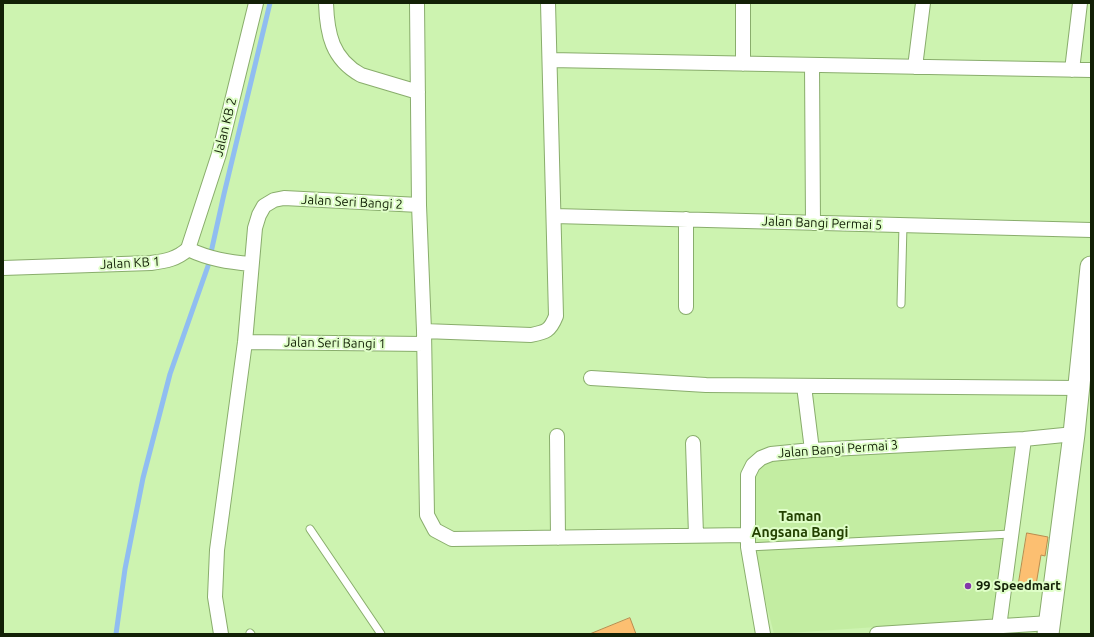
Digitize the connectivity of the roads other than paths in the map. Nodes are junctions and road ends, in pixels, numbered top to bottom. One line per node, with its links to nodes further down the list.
1 (256, 3): 21 (street, Jalan KB 2)
2 (326, 3): 14 (street)
3 (417, 3): 14 (street)
4 (548, 3): 8 (street, Jalan Seri Bangi 1)
5 (743, 3): 9 (street)
6 (923, 3): 11 (street)
7 (1080, 3): 12 (street)
8 (550, 60): 9 (street); 16 (street, Jalan Seri Bangi 1)
9 (743, 64): 10 (street)
10 (812, 65): 11 (street); 18 (street)
11 (915, 67): 12 (street)
12 (1072, 70): 13 (street)
13 (1091, 70)
14 (418, 92): 15 (street)
15 (419, 205): 22 (street, Jalan Seri Bangi 2); 27 (street)
16 (554, 216): 17 (street, Jalan Bangi Permai 5); 27 (street, Jalan Seri Bangi 1)
17 (686, 219): 18 (street, Jalan Bangi Permai 5); 26 (street)
18 (813, 223): 19 (street, Jalan Bangi Permai 5)
19 (903, 225): 20 (street, Jalan Bangi Permai 5); 25 (lane)
20 (1091, 230)
21 (188, 249): 22 (street); 24 (street, Jalan KB 1)
22 (251, 264): 28 (street)
23 (1091, 267): 29 (street)
24 (3, 268)
25 (901, 304)
26 (686, 307)
27 (424, 337): 28 (street, Jalan Seri Bangi 1); 41 (street)
28 (246, 342): 45 (street)
29 (1087, 345): 32 (street)
30 (591, 378): 31 (street)
31 (804, 386): 32 (street); 37 (street)
32 (1079, 388): 33 (street)
33 (1074, 434): 35 (street, Jalan Bangi Permai 3); 44 (street)
34 (557, 436): 41 (street)
35 (1024, 439): 37 (street, Jalan Bangi Permai 3); 39 (street)
36 (693, 443): 40 (street)
37 (812, 450): 42 (street, Jalan Bangi Permai 3)
38 (310, 528): 46 (lane)
39 (1011, 534): 42 (lane); 43 (street)
40 (696, 535): 41 (street); 42 (street)
41 (558, 538)
42 (748, 541): 47 (street, Jalan Bangi Permai 3)
43 (999, 627): 44 (street); 48 (street)
44 (1049, 629)
45 (221, 634)
46 (381, 634)
47 (763, 634)
48 (877, 634)

